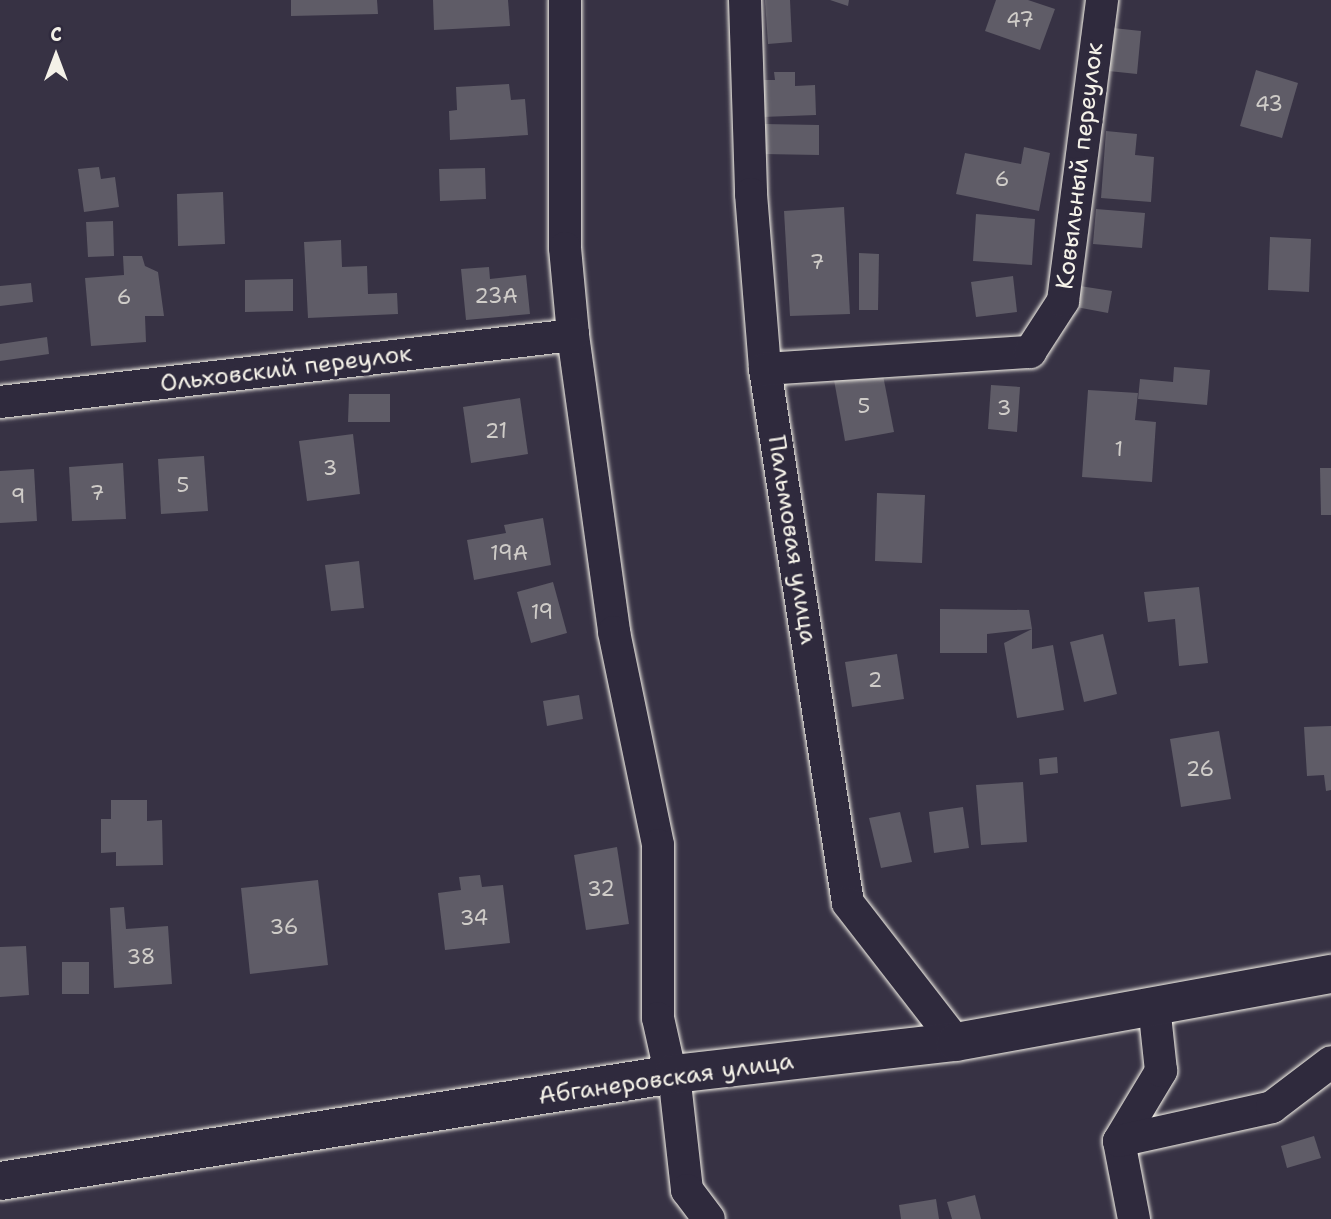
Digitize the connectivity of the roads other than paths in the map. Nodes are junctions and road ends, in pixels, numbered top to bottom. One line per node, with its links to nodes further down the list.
1 (565, 0): 4 (street)
2 (745, 0): 5 (street, Пальмовая улица)
3 (1102, 0): 5 (street, Ковыльный переулок)
4 (573, 335): 6 (street, Ольховский переулок); 11 (street)
5 (765, 369): 9 (street, Пальмовая улица)
6 (0, 402)
7 (1331, 974): 8 (street, Абганеровская улица)
8 (1154, 1006): 9 (street, Абганеровская улица); 12 (street)
9 (956, 1042): 11 (street, Абганеровская улица)
10 (1331, 1062): 12 (street)
11 (672, 1075): 13 (street, Абганеровская улица); 14 (street)
12 (1119, 1141): 15 (street)
13 (0, 1181)
14 (709, 1219)
15 (1134, 1219)

